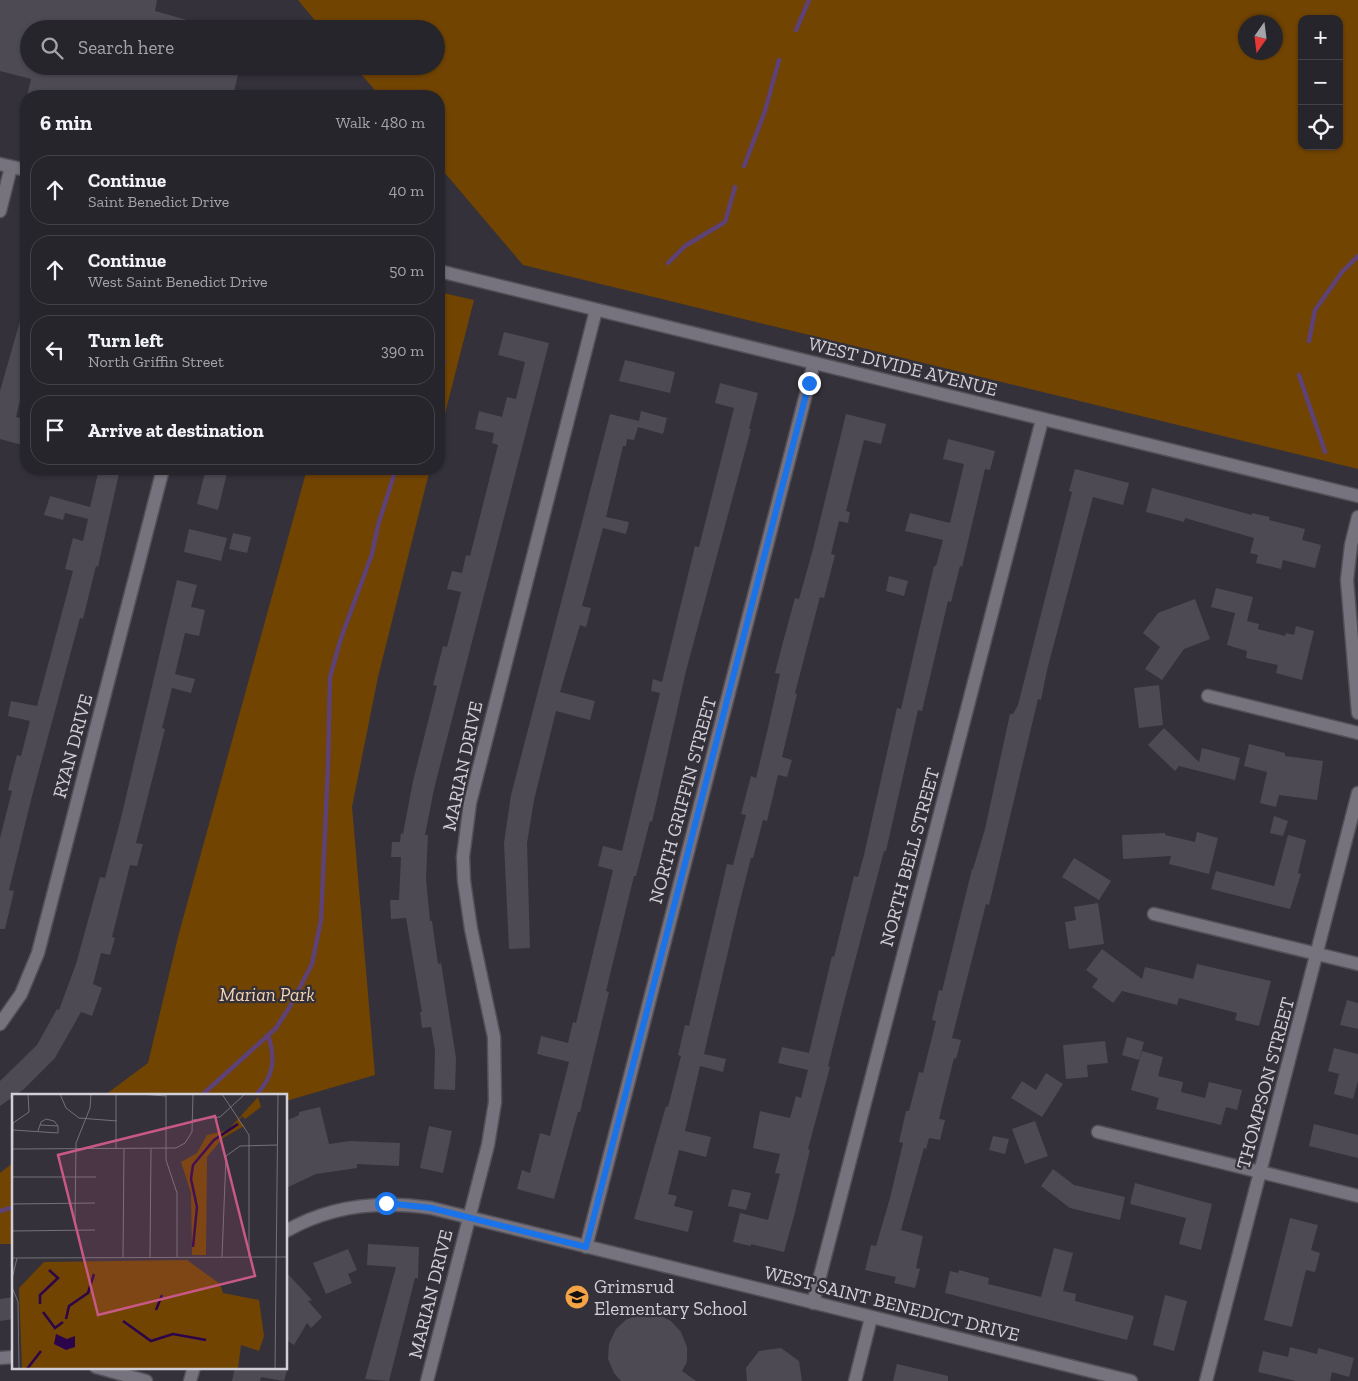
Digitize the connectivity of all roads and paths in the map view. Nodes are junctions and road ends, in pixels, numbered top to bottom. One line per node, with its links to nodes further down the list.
1 (6, 165): 2 (street); 3 (street)
2 (20, 168)
3 (0, 211)
4 (445, 273): 5 (street, WEST DIVIDE AVENUE)
5 (596, 310): 6 (street, WEST DIVIDE AVENUE); 22 (street, MARIAN DRIVE)
6 (814, 363): 7 (street, WEST DIVIDE AVENUE); 24 (street, NORTH GRIFFIN STREET)
7 (1042, 420): 9 (street, WEST DIVIDE AVENUE); 25 (street, NORTH BELL STREET)
8 (161, 475): 18 (street, RYAN DRIVE)
9 (1358, 496)
10 (1358, 517): 12 (street)
11 (1208, 696): 13 (street)
12 (1358, 713)
13 (1358, 733)
14 (1358, 793): 16 (street, THOMPSON STREET)
15 (1154, 914): 16 (street)
16 (1318, 954): 17 (street); 20 (street, THOMPSON STREET)
17 (1358, 964)
18 (0, 1024)
19 (1098, 1132): 20 (street)
20 (1260, 1172): 21 (street); 34 (street, THOMPSON STREET)
21 (1358, 1196)
22 (470, 1218): 23 (street, WEST SAINT BENEDICT DRIVE); 24 (street, WEST SAINT BENEDICT DRIVE); 31 (street, MARIAN DRIVE)
23 (288, 1230)
24 (586, 1247): 25 (street, WEST SAINT BENEDICT DRIVE)
25 (813, 1304): 26 (street, WEST SAINT BENEDICT DRIVE)
26 (871, 1318): 32 (street); 33 (street, WEST SAINT BENEDICT DRIVE)
27 (100, 1368): 29 (street)
28 (194, 1368): 30 (street)
29 (146, 1381)
30 (190, 1381)
31 (427, 1381)
32 (855, 1381)
33 (1131, 1381)
34 (1206, 1381)

